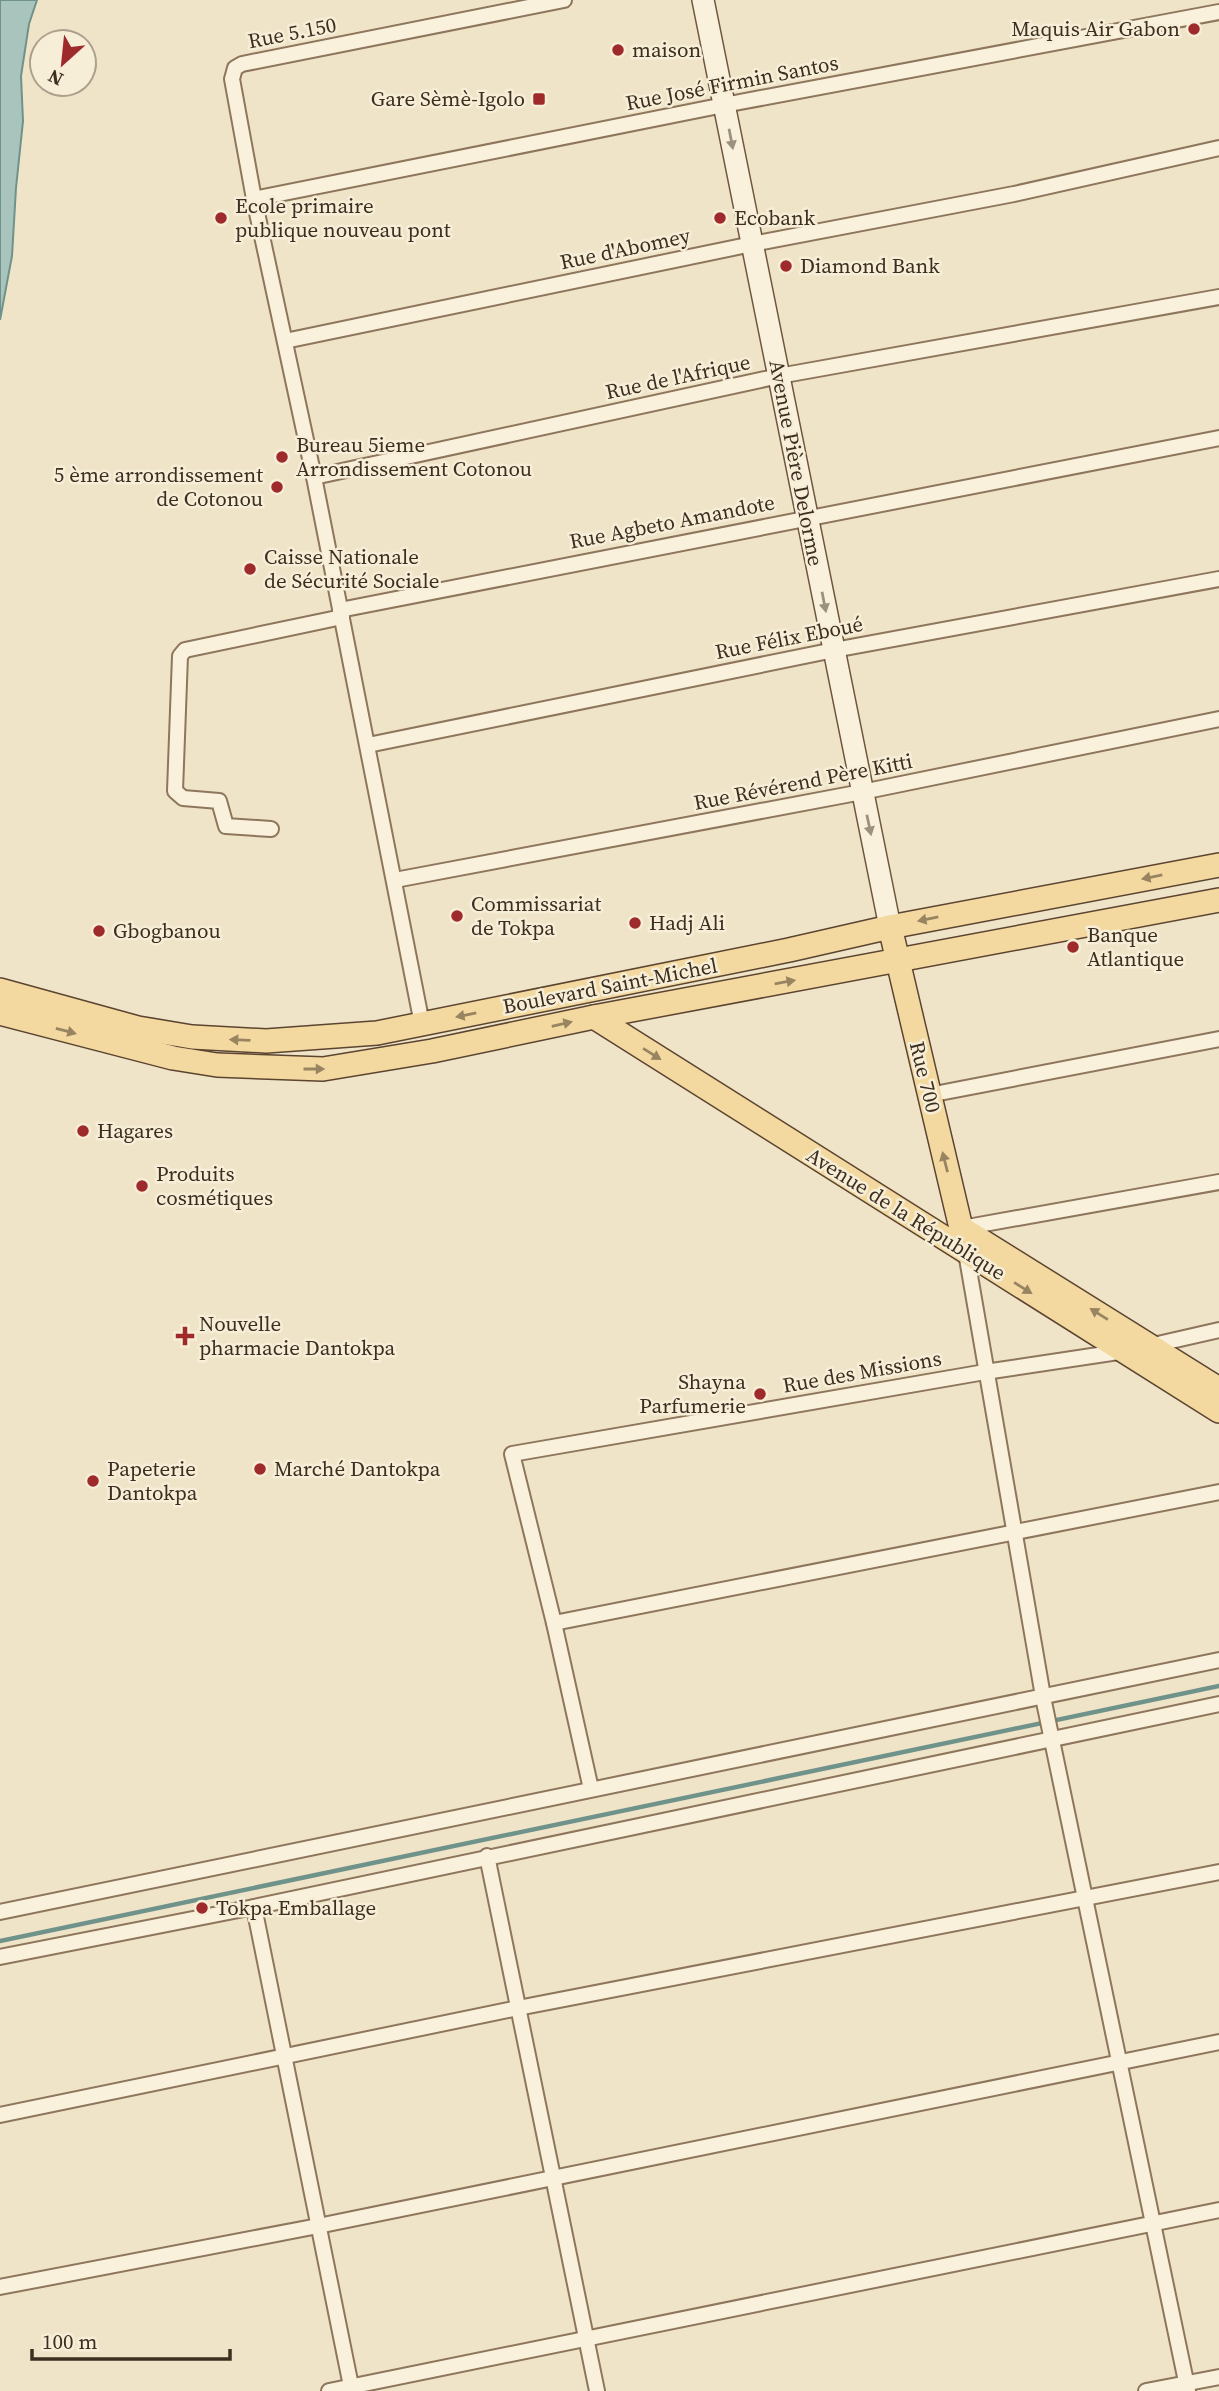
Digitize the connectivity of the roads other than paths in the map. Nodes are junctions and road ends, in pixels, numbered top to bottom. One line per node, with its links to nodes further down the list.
1 (564, 0): 6 (street, Rue 5.150)
2 (703, 0): 4 (main road, Avenue Pière Delorme)
3 (1219, 12): 4 (street, Rue José Firmin Santos)
4 (724, 105): 6 (street, Rue José Firmin Santos); 7 (main road, Avenue Pière Delorme, one-way to 7)
5 (1219, 148): 7 (street, Rue d'Abomey)
6 (254, 199): 9 (street)
7 (752, 244): 9 (street, Rue d'Abomey); 10 (main road, Avenue Pière Delorme)
8 (1219, 297): 10 (street, Rue de l'Afrique)
9 (285, 341): 12 (street)
10 (779, 376): 12 (street, Rue de l'Afrique); 13 (main road, Avenue Pière Delorme)
11 (1219, 438): 13 (street, Rue Agbeto Amandote)
12 (314, 477): 15 (street)
13 (807, 517): 15 (street, Rue Agbeto Amandote); 16 (main road, Avenue Pière Delorme, one-way to 16)
14 (1219, 579): 16 (street, Rue Félix Eboué)
15 (341, 613): 18 (street); 20 (street, Rue Agbeto Amandote)
16 (834, 650): 18 (street, Rue Félix Eboué); 19 (main road, Avenue Pière Delorme)
17 (1219, 719): 19 (street, Rue Révérend Père Kitti)
18 (368, 745): 22 (street)
19 (862, 792): 22 (street, Rue Révérend Père Kitti); 24 (main road, Avenue Pière Delorme, one-way to 24)
20 (271, 829)
21 (1219, 865): 24 (main road, Boulevard Saint-Michel, one-way to 24)
22 (395, 880): 29 (street)
23 (1219, 900): 25 (main road, Boulevard Saint-Michel)
24 (890, 926): 25 (main road, Rue 700); 29 (main road, Boulevard Saint-Michel, one-way to 29)
25 (897, 962): 28 (main road, Boulevard Saint-Michel, one-way to 25); 31 (main road, Rue 700)
26 (0, 990): 29 (main road, Boulevard Saint-Michel, one-way to 26)
27 (0, 1013): 28 (main road, Boulevard Saint-Michel, one-way to 28)
28 (594, 1017): 34 (main road, Avenue de la République, one-way to 34)
29 (422, 1024)
30 (1219, 1039): 31 (street)
31 (929, 1095): 33 (main road, Rue 700, one-way to 31)
32 (1219, 1182): 33 (street)
33 (961, 1228): 34 (street); 36 (main road, Avenue de la République, one-way to 33)
34 (965, 1252): 37 (main road, Avenue de la République, one-way to 37); 38 (street)
35 (1219, 1330): 36 (street, Rue des Missions)
36 (1150, 1346): 37 (street, Rue des Missions); 39 (main road, Avenue de la République)
37 (1124, 1351): 38 (street, Rue des Missions); 40 (main road, Avenue de la République)
38 (985, 1373): 42 (street); 43 (street, Rue des Missions)
39 (1219, 1389)
40 (1219, 1411)
41 (1219, 1492): 42 (street)
42 (1014, 1532): 43 (street); 45 (street)
43 (554, 1623): 48 (street)
44 (1219, 1660): 45 (street)
45 (1043, 1699): 47 (street); 48 (street)
46 (1219, 1704): 47 (street)
47 (1051, 1734): 49 (street); 51 (street)
48 (591, 1789): 53 (street)
49 (487, 1856): 52 (street); 55 (street)
50 (1219, 1872): 51 (street)
51 (1085, 1899): 55 (street); 58 (street)
52 (254, 1907): 54 (street); 57 (street)
53 (0, 1912)
54 (0, 1957)
55 (518, 2008): 57 (street); 60 (street)
56 (1219, 2042): 58 (street)
57 (284, 2056): 59 (street); 63 (street)
58 (1120, 2063): 60 (street); 62 (street)
59 (0, 2115)
60 (553, 2176): 63 (street); 65 (street)
61 (1219, 2210): 62 (street)
62 (1153, 2223): 65 (street); 67 (street)
63 (318, 2226): 64 (street); 68 (street)
64 (0, 2287)
65 (586, 2338): 68 (street); 70 (street)
66 (1219, 2377): 67 (street)
67 (1187, 2387): 71 (street)
68 (351, 2389): 69 (street)
69 (328, 2391)
70 (597, 2391)
71 (1146, 2391)

